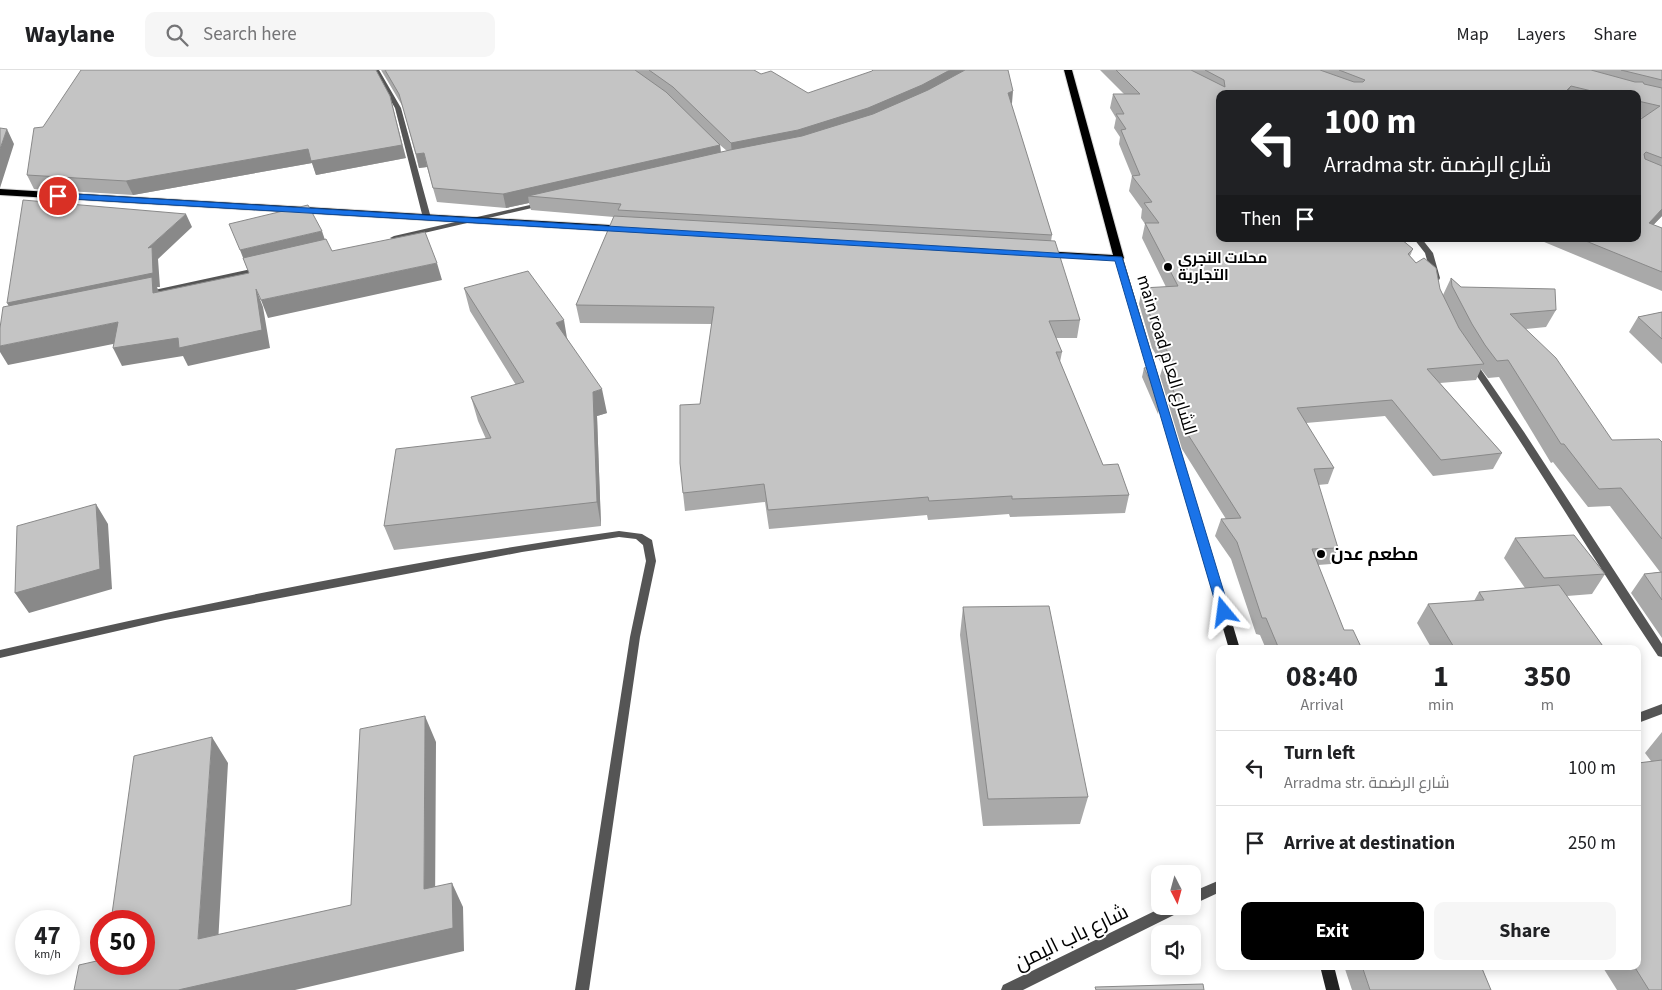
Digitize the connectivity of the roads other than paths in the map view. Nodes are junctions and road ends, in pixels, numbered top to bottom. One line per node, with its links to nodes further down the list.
1 (376, 70): 5 (street)
2 (1068, 70): 11 (main road, main road الشارع العام)
3 (0, 192): 5 (main road)
4 (549, 203): 6 (street)
5 (428, 218): 6 (main road)
6 (473, 220): 7 (main road); 8 (street)
7 (632, 230)
8 (386, 240)
9 (1420, 242): 13 (street)
10 (1030, 253): 11 (main road)
11 (1119, 258): 16 (main road, main road الشارع العام)
12 (269, 267): 14 (street)
13 (1436, 289)
14 (134, 296)
15 (1464, 352): 17 (street)
16 (1234, 645)
17 (1662, 653)
18 (0, 654): 25 (street)
19 (1662, 709): 20 (street)
20 (1641, 717)
21 (1216, 888): 22 (street)
22 (1201, 895)
23 (1161, 915): 26 (street, شارع باب اليمن)
24 (1328, 970): 27 (main road)
25 (582, 990)
26 (1008, 990)
27 (1333, 990)

